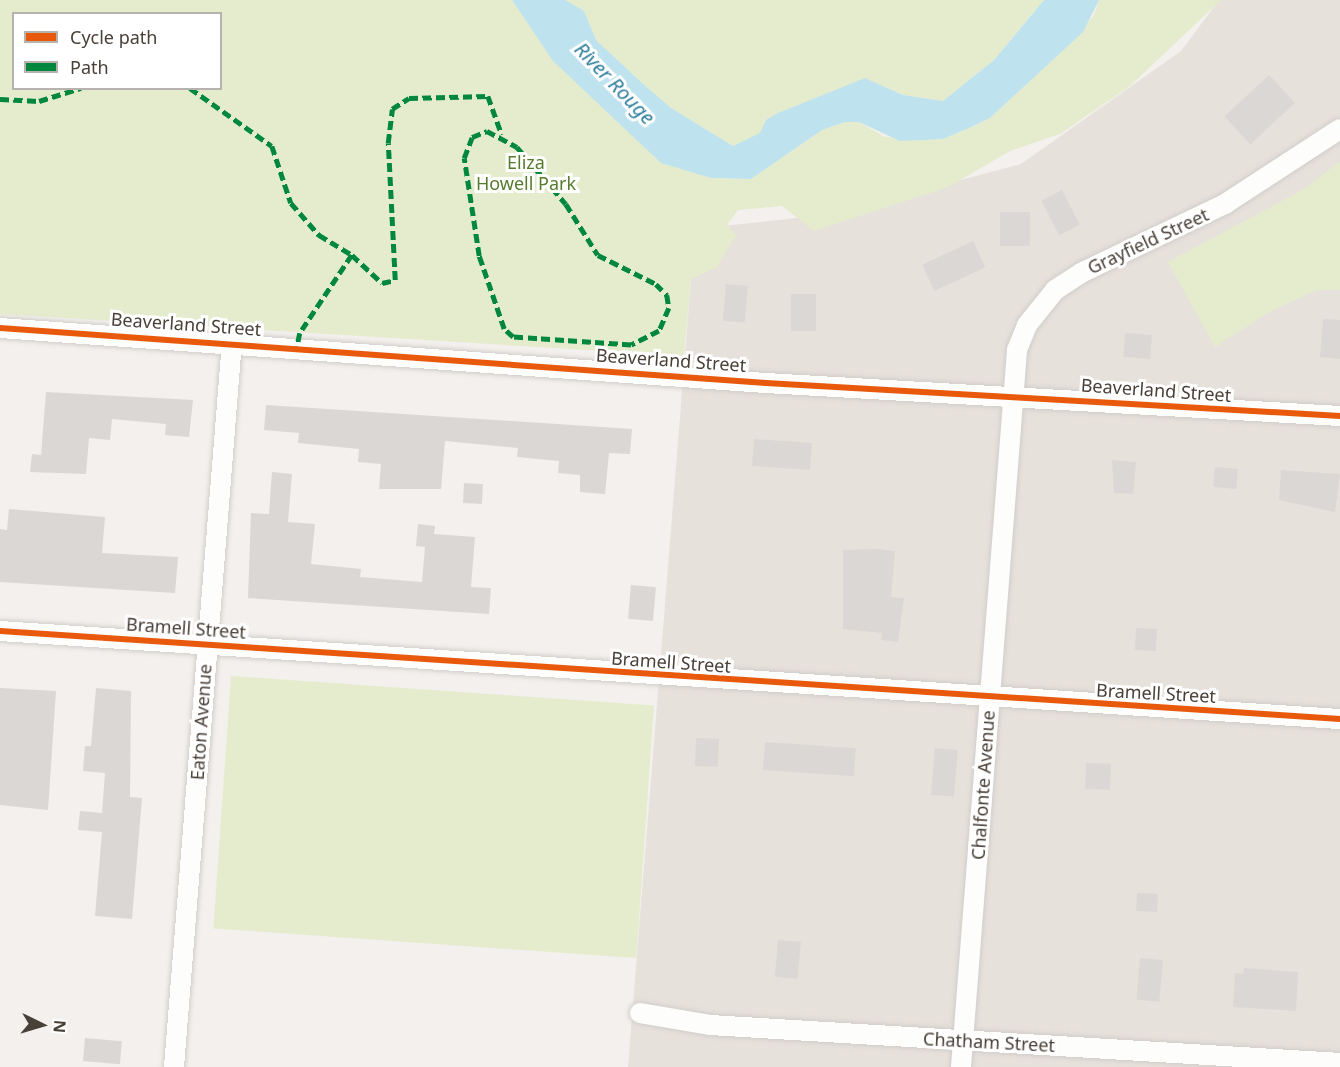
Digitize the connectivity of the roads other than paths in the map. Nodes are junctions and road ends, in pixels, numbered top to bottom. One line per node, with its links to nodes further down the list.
1 (1340, 129): 4 (street, Grayfield Street)
2 (0, 328): 3 (street, Beaverland Street)
3 (232, 342): 4 (street, Beaverland Street); 7 (street, Eaton Avenue)
4 (1015, 396): 5 (street, Beaverland Street); 8 (street, Chalfonte Avenue)
5 (1340, 416)
6 (0, 632): 7 (street, Bramell Street)
7 (207, 644): 8 (street, Bramell Street); 13 (street, Eaton Avenue)
8 (990, 699): 9 (street, Bramell Street); 11 (street, Chalfonte Avenue)
9 (1340, 719)
10 (640, 1013): 11 (street, Chatham Street)
11 (963, 1040): 12 (street, Chatham Street); 14 (street, Chalfonte Avenue)
12 (1340, 1063)
13 (174, 1067)
14 (961, 1067)

